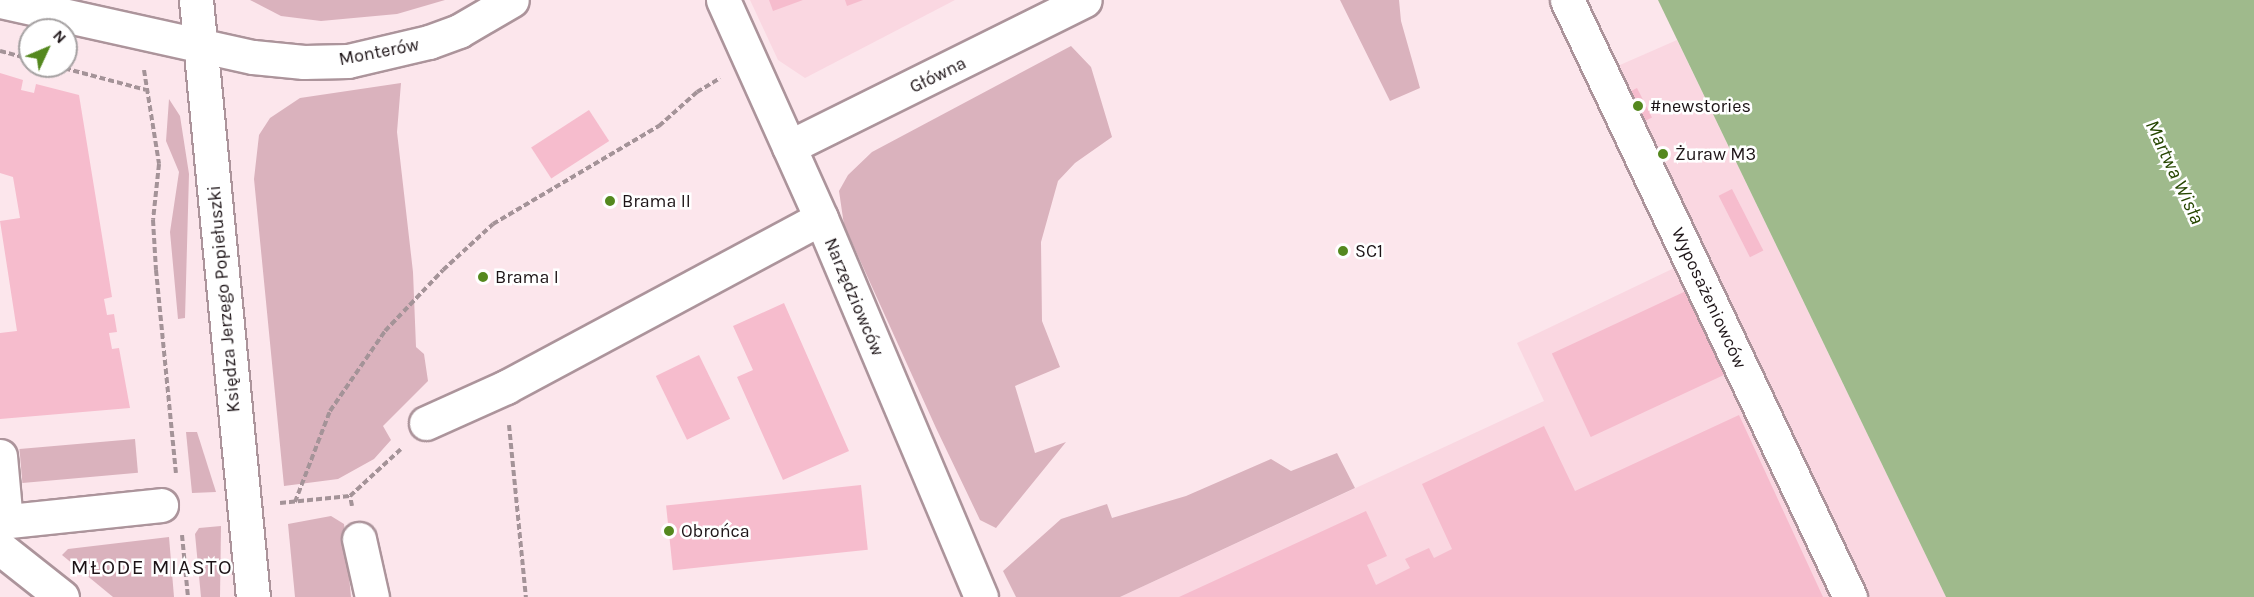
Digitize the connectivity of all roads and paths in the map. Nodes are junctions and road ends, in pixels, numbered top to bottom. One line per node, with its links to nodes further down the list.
1 (196, 0): 9 (street, Księdza Jerzego Popiełuszki)
2 (512, 0): 9 (street, Monterów)
3 (723, 0): 12 (street, Narzędziowców)
4 (1085, 0): 15 (street, Główna)
5 (1567, 0): 33 (street, Wyposażeniowców)
6 (0, 2): 7 (street, Monterów)
7 (48, 6): 8 (street, Monterów)
8 (141, 34): 9 (street, Monterów); 14 (path)
9 (201, 47): 23 (street, Księdza Jerzego Popiełuszki)
10 (0, 51): 11 (path)
11 (18, 56)
12 (752, 61): 15 (street, Narzędziowców); 22 (path)
13 (78, 72): 14 (path)
14 (146, 90): 24 (path)
15 (789, 147): 16 (street, Narzędziowców)
16 (820, 218): 17 (street); 32 (street, Narzędziowców)
17 (426, 423)
18 (511, 443): 31 (path)
19 (0, 456): 25 (street)
20 (392, 458): 21 (path)
21 (350, 496): 22 (path); 26 (path)
22 (295, 502): 23 (path)
23 (244, 507): 30 (street, Księdza Jerzego Popiełuszki)
24 (170, 508): 25 (street); 29 (path)
25 (2, 531): 28 (street)
26 (358, 539): 27 (street)
27 (371, 589)
28 (62, 597)
29 (188, 597)
30 (253, 597)
31 (526, 597)
32 (981, 597)
33 (1850, 597)

